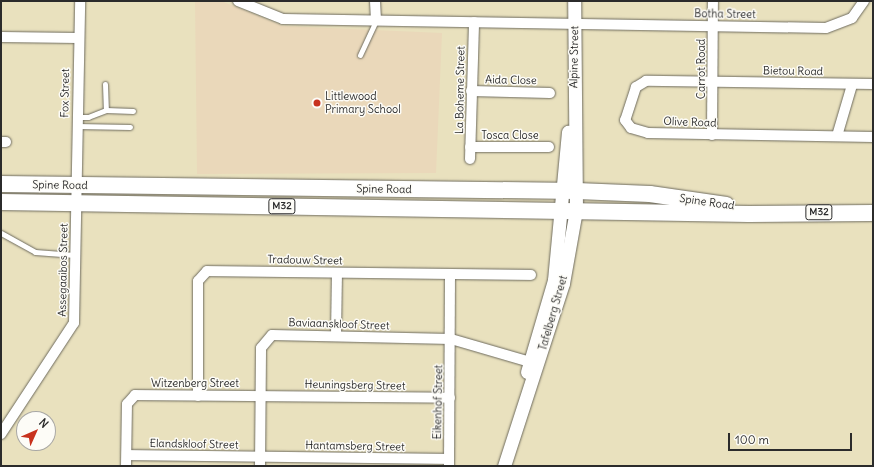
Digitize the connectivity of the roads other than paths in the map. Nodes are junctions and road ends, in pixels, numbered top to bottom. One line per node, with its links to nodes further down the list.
1 (80, 1): 12 (street, Fox Street)
2 (375, 1): 7 (street)
3 (574, 1): 9 (street, Alpine Street)
4 (713, 1): 10 (street, Carrot Road)
5 (864, 1): 10 (street, Botha Street)
6 (241, 2): 7 (street, Botha Street)
7 (376, 19): 8 (street, Botha Street); 13 (lane)
8 (474, 22): 9 (street, Botha Street); 18 (street, La Boheme Street)
9 (574, 24): 10 (street, Botha Street); 32 (street, Alpine Street)
10 (712, 26): 14 (street, Carrot Road)
11 (1, 37): 12 (street)
12 (78, 38): 22 (street, Fox Street)
13 (360, 55)
14 (713, 81): 17 (street, Bietou Road); 24 (street, Carrot Road); 24 (street, Olive Road)
15 (105, 84): 20 (lane)
16 (873, 84): 17 (street, Bietou Road)
17 (852, 85): 25 (street)
18 (471, 92): 19 (street, Aida Close); 27 (street, La Boheme Street)
19 (550, 93)
20 (106, 110): 21 (lane); 22 (lane)
21 (133, 111)
22 (77, 121): 23 (lane); 31 (street, Fox Street)
23 (130, 127)
24 (712, 135): 25 (street, Olive Road)
25 (837, 136): 26 (street, Olive Road)
26 (873, 137)
27 (470, 147): 28 (street, Tosca Close); 29 (street, La Boheme Street)
28 (549, 147)
29 (470, 159)
30 (1, 184): 31 (main road, Spine Road / M32)
31 (76, 185): 32 (main road, Spine Road / M32); 34 (street, Fox Street)
32 (570, 191): 35 (street, Tafelberg Street); 36 (main road, Spine Road / M32)
33 (1, 202): 34 (main road, Spine Road / M32)
34 (76, 203): 35 (main road, Spine Road / M32); 39 (street, Assegaaibos Street)
35 (569, 210): 36 (main road, Spine Road / M32); 45 (street, Tafelberg Street)
36 (765, 212): 37 (main road, Spine Road / M32)
37 (873, 213)
38 (1, 233): 39 (lane)
39 (75, 255): 49 (street, Assegaaibos Street)
40 (337, 273): 41 (street, Tradouw Street); 43 (street); 46 (street, Tradouw Street)
41 (450, 274): 42 (street, Tradouw Street); 44 (street, Eikenhof Street)
42 (531, 275)
43 (336, 335): 44 (street, Baviaanskloof Street); 47 (street, Baviaanskloof Street)
44 (450, 339): 45 (street, Baviaanskloof Street); 48 (street, Eikenhof Street)
45 (534, 363): 54 (street, Tafelberg Street)
46 (198, 396): 47 (street, Witzenberg Street); 50 (street, Witzenberg Street)
47 (261, 396): 48 (street, Heuningsberg Street); 51 (street, Baviaanskloof Street)
48 (450, 398): 52 (street, Eikenhof Street)
49 (1, 434)
50 (127, 455): 51 (street, Elandskloof Street); 53 (street)
51 (260, 461): 52 (street, Hantamsberg Street)
52 (449, 463)
53 (126, 466)
54 (504, 466)

